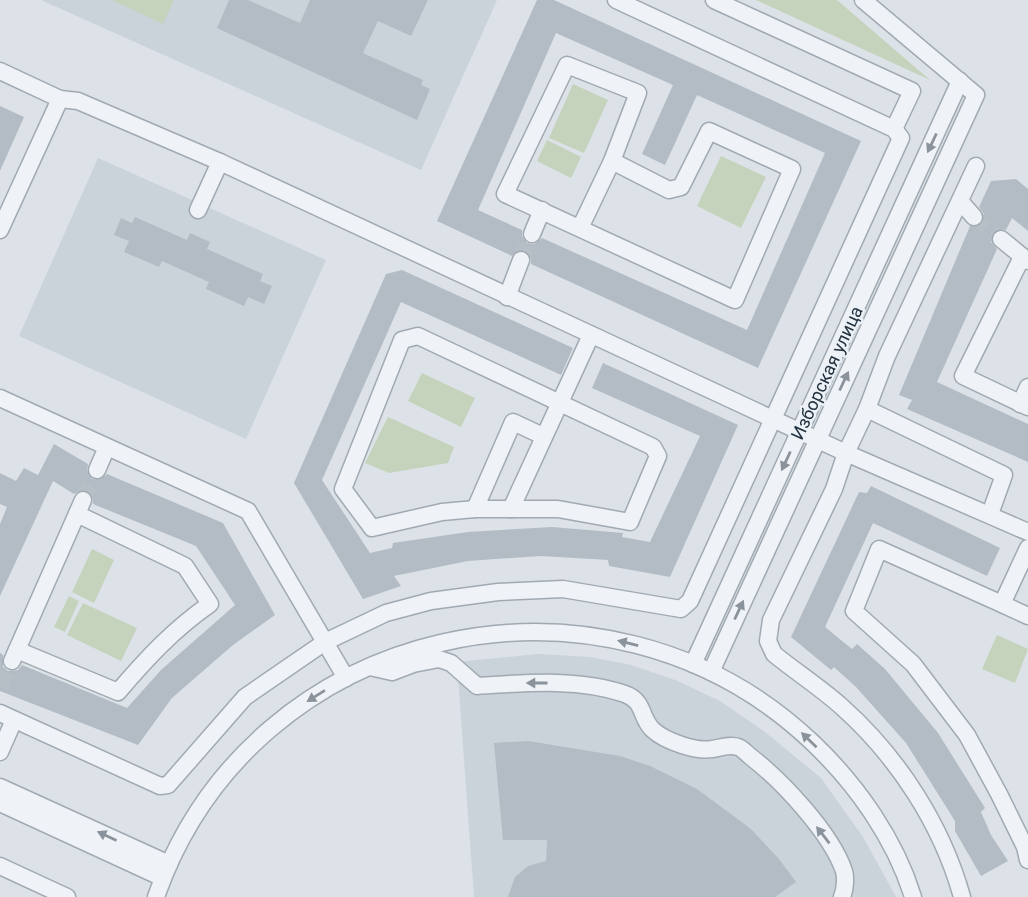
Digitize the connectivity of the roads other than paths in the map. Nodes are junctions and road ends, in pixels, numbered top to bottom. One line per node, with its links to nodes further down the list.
1 (617, 0): 7 (street)
2 (714, 0): 7 (street)
3 (863, 0): 5 (street)
4 (0, 71): 6 (street)
5 (960, 81): 29 (street, Изборская улица, one-way to 29); 31 (street, Изборская улица, one-way to 5)
6 (60, 99): 9 (street); 15 (street)
7 (894, 129): 28 (street)
8 (612, 161): 13 (street); 16 (street); 16 (street)
9 (220, 162): 12 (street); 21 (street)
10 (976, 166): 11 (street)
11 (960, 201): 14 (street); 27 (street)
12 (198, 210)
13 (542, 210): 16 (street); 17 (street)
14 (974, 217)
15 (1, 223)
16 (580, 228)
17 (532, 234)
18 (1001, 239): 19 (street)
19 (1025, 259): 26 (street)
20 (521, 260): 21 (street)
21 (506, 297): 22 (street)
22 (591, 335): 25 (street); 28 (street)
23 (1028, 387): 26 (street)
24 (0, 398): 32 (street)
25 (558, 403): 30 (street); 35 (street); 36 (street)
26 (1024, 405)
27 (867, 410): 33 (street); 37 (street)
28 (774, 419): 29 (street); 42 (street)
29 (800, 430): 31 (street); 44 (street, Изборская улица, one-way to 44)
30 (543, 436): 35 (street); 36 (street)
31 (818, 439): 33 (street); 46 (street, Изборская улица, one-way to 31)
32 (107, 447): 34 (street); 42 (street)
33 (846, 453): 37 (street); 59 (street)
34 (97, 470)
35 (475, 509): 36 (street)
36 (511, 509)
37 (990, 514): 38 (street)
38 (1028, 532)
39 (1028, 548): 40 (street)
40 (1002, 604): 41 (street); 52 (street)
41 (1028, 616)
42 (325, 642): 47 (street); 48 (street)
43 (14, 655): 43 (street)
44 (693, 664): 45 (street, one-way to 45); 46 (street)
45 (370, 667): 47 (street); 57 (street, one-way to 45)
46 (711, 672): 58 (street, one-way to 46)
47 (346, 678): 54 (street, one-way to 54)
48 (7, 717): 49 (street)
49 (0, 752)
50 (0, 787): 54 (street, one-way to 50)
51 (0, 803): 54 (street)
52 (1027, 851)
53 (0, 866): 55 (street)
54 (166, 871): 56 (street)
55 (67, 897)
56 (156, 897)
57 (842, 897)
58 (914, 897)
59 (961, 897)

